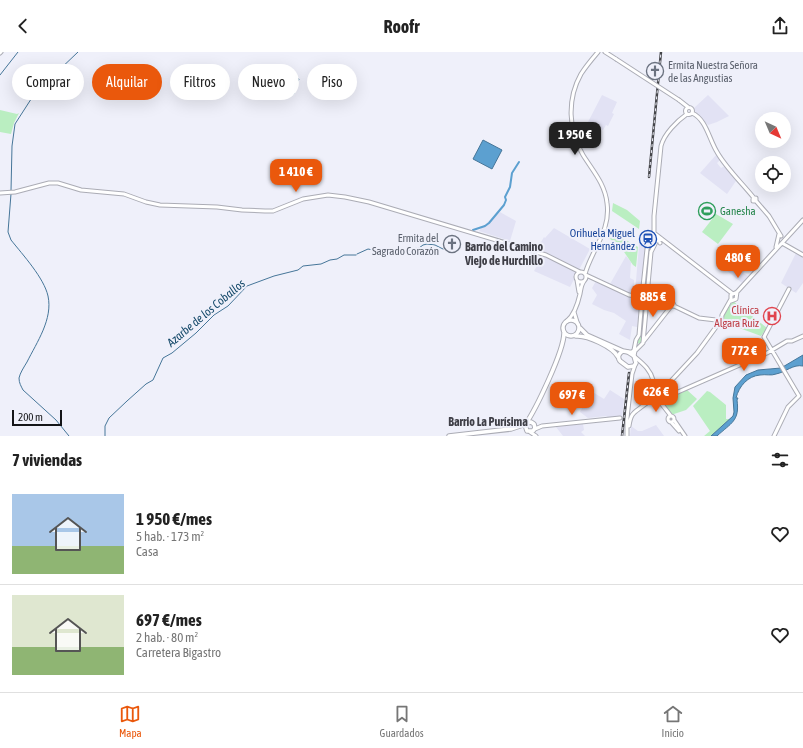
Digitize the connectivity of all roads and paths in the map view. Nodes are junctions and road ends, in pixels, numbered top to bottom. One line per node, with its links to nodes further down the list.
1 (598, 52): 6 (street)
2 (601, 52): 6 (street)
3 (605, 52): 5 (street)
4 (609, 52): 5 (street)
5 (611, 56): 7 (street, bridge)
6 (593, 58): 17 (street)
7 (686, 111): 8 (street); 8 (street); 11 (street)
8 (692, 112): 13 (street)
9 (0, 193): 18 (street)
10 (803, 220): 13 (street)
11 (655, 236): 12 (street); 26 (street); 28 (street)
12 (662, 239): 14 (street); 25 (street)
13 (782, 239): 15 (street); 15 (street); 16 (street)
14 (660, 243)
15 (775, 249): 25 (street)
16 (803, 255)
17 (590, 260): 19 (street); 20 (street)
18 (570, 267): 19 (street); 22 (street)
19 (580, 272): 20 (street); 22 (street)
20 (585, 275): 21 (street); 23 (street)
21 (592, 277): 23 (street); 26 (street)
22 (576, 279): 23 (street); 27 (street)
23 (585, 280): 27 (street)
24 (789, 289): 46 (street)
25 (735, 294): 32 (street)
26 (642, 297): 28 (street); 38 (street)
27 (578, 298): 30 (street)
28 (648, 298): 29 (street); 37 (street)
29 (673, 305): 32 (street); 35 (street)
30 (574, 312): 31 (street); 33 (street)
31 (567, 321): 33 (main road); 36 (main road)
32 (718, 321): 57 (street)
33 (577, 322): 34 (main road)
34 (580, 328): 39 (main road); 47 (main road)
35 (652, 332): 37 (street); 43 (street)
36 (564, 333): 41 (main road); 45 (main road)
37 (644, 334): 38 (street); 43 (street)
38 (639, 335): 42 (street)
39 (576, 336): 41 (main road); 49 (main road)
40 (803, 336): 46 (street)
41 (571, 337): 45 (main road)
42 (635, 342): 44 (street); 48 (street)
43 (643, 342): 44 (street)
44 (639, 346): 50 (street)
45 (562, 347): 58 (main road)
46 (773, 350): 59 (street); 70 (street)
47 (623, 351): 48 (main road); 49 (main road)
48 (628, 352): 50 (main road)
49 (618, 357): 53 (main road)
50 (634, 357): 51 (street); 52 (main road)
51 (641, 362): 52 (street); 55 (street)
52 (635, 364): 53 (main road); 54 (street)
53 (628, 367): 54 (street)
54 (632, 374): 68 (street)
55 (653, 386): 56 (street); 57 (street)
56 (650, 392): 57 (street); 57 (street)
57 (656, 396): 59 (street); 60 (street); 68 (street)
58 (536, 405): 62 (main road); 63 (main road)
59 (663, 406): 60 (street)
60 (669, 417): 69 (street)
61 (620, 418): 63 (street)
62 (526, 423): 63 (main road); 64 (main road); 65 (main road)
63 (535, 427): 65 (main road); 67 (street)
64 (511, 429): 65 (main road); 66 (main road)
65 (529, 432): 67 (street)
66 (448, 436)
67 (536, 436)
68 (628, 436)
69 (684, 436)
70 (774, 436)

